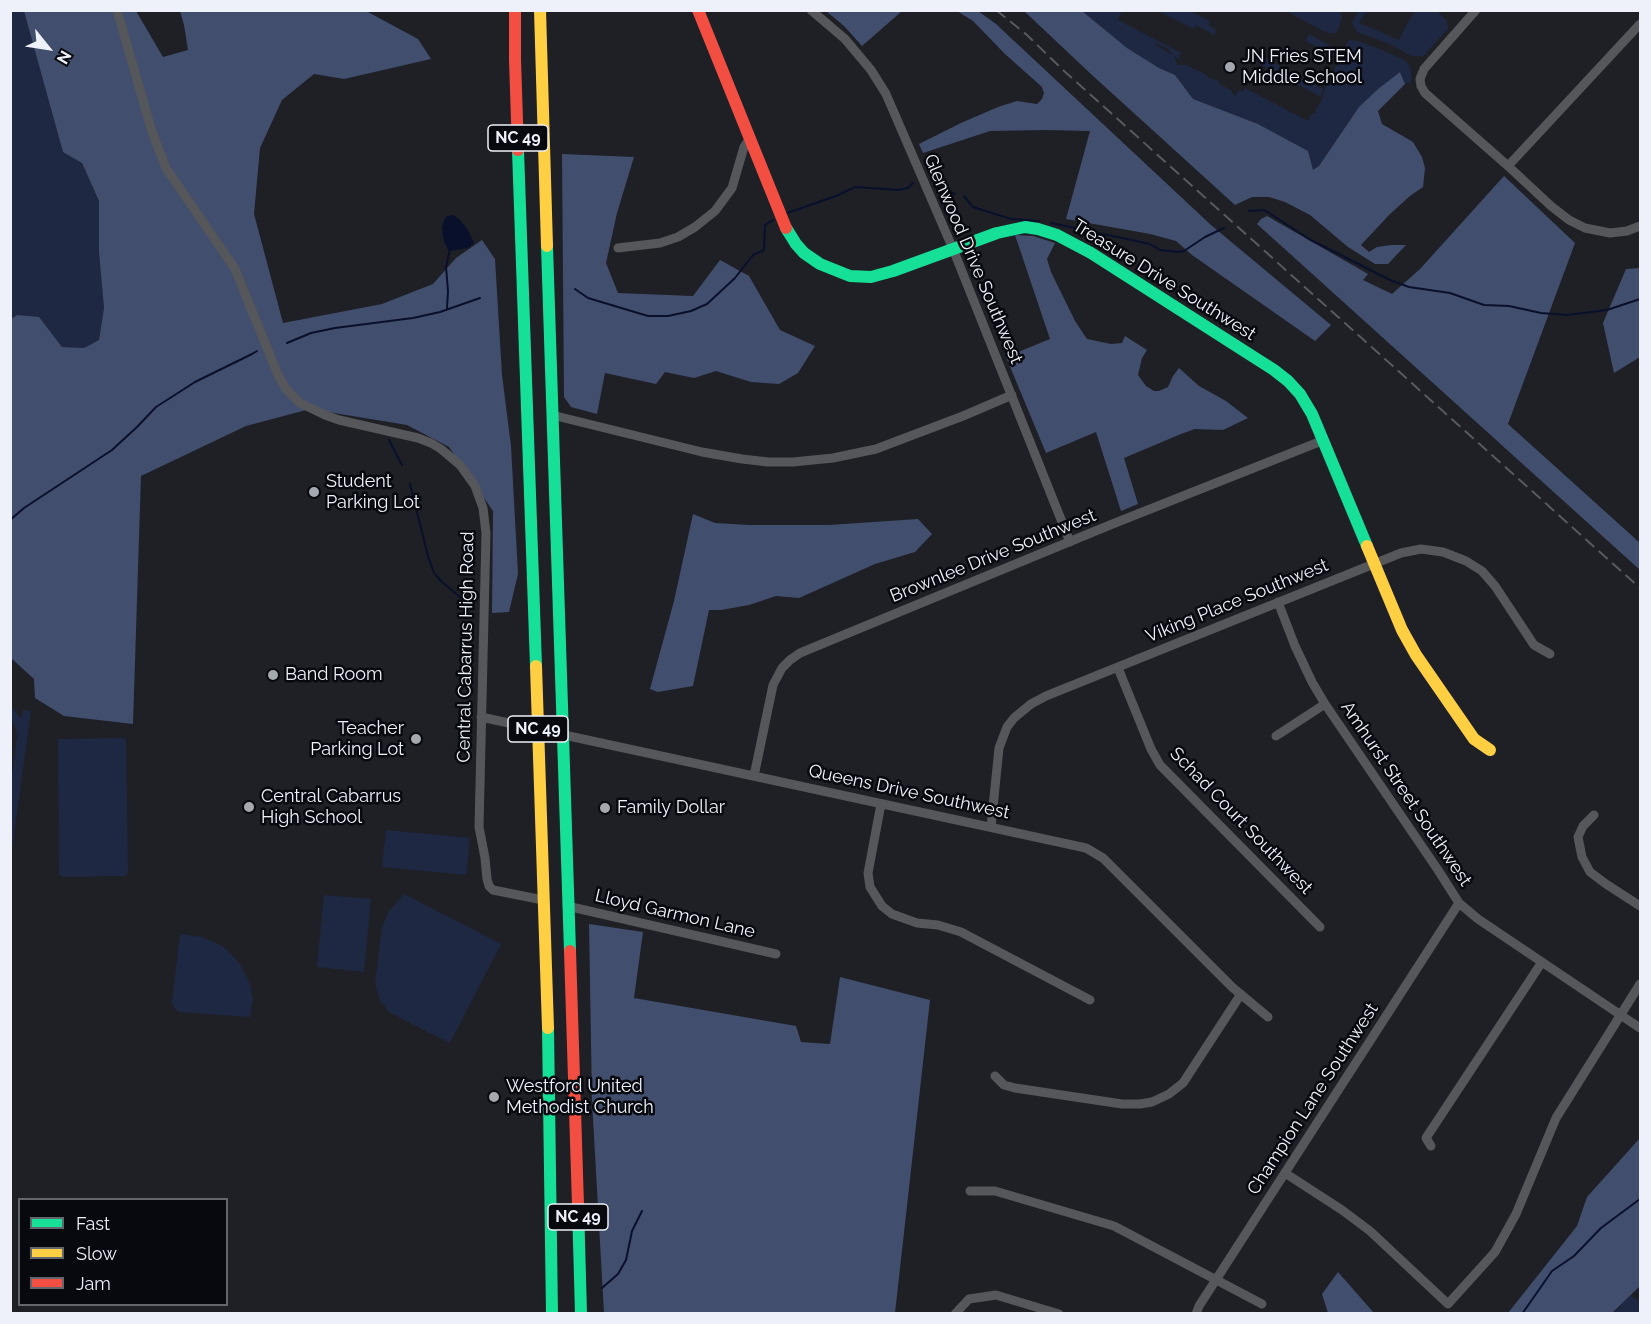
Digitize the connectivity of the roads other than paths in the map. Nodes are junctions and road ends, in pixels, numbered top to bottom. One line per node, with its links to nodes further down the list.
1 (117, 10): 22 (street, Central Cabarrus High Road)
2 (515, 10): 23 (main road, NC 49)
3 (540, 10): 14 (main road, NC 49 / NC 49)
4 (698, 10): 8 (main road, Treasure Drive Southwest)
5 (811, 10): 12 (street, Glenwood Drive Southwest)
6 (1476, 10): 9 (street)
7 (1641, 24): 9 (street)
8 (750, 138): 11 (street); 12 (main road, Treasure Drive Southwest)
9 (1508, 166): 10 (street)
10 (1641, 226)
11 (618, 248)
12 (953, 249): 13 (street, Glenwood Drive Southwest); 15 (main road, Treasure Drive Southwest)
13 (1012, 394): 14 (street); 16 (street, Glenwood Drive Southwest)
14 (552, 415): 24 (main road, NC 49 / NC 49)
15 (1324, 440): 16 (street, Brownlee Drive Southwest); 17 (main road, Treasure Drive Southwest)
16 (1070, 542): 27 (street, Brownlee Drive Southwest)
17 (1375, 563): 18 (street, Viking Place Southwest); 19 (street, Viking Place Southwest); 26 (main road, Treasure Drive Southwest)
18 (1278, 602): 20 (street, Viking Place Southwest); 21 (street, Amhurst Street Southwest)
19 (1550, 654)
20 (1118, 668): 30 (street, Viking Place Southwest); 35 (street, Schad Court Southwest)
21 (1325, 704): 25 (street); 32 (street, Amhurst Street Southwest)
22 (481, 717): 23 (street, Queens Drive Southwest); 31 (street, Central Cabarrus High Road)
23 (538, 730): 24 (street, Queens Drive Southwest); 31 (main road, NC 49)
24 (562, 734): 27 (street, Queens Drive Southwest); 33 (main road, NC 49)
25 (1276, 736)
26 (1490, 750)
27 (754, 776): 28 (street, Queens Drive Southwest)
28 (881, 804): 30 (street, Queens Drive Southwest); 40 (street)
29 (1594, 815): 34 (street)
30 (991, 827): 39 (street, Queens Drive Southwest)
31 (543, 900): 45 (main road, NC 49)
32 (1459, 903): 37 (street, Amhurst Street Southwest); 47 (street, Champion Lane Southwest)
33 (567, 906): 36 (street, Lloyd Garmon Lane); 45 (main road, NC 49)
34 (1641, 906)
35 (1320, 927)
36 (776, 954)
37 (1542, 962): 41 (street, Amhurst Street Southwest); 46 (street)
38 (1641, 984): 41 (street)
39 (1241, 994): 42 (street, Queens Drive Southwest); 44 (street)
40 (1090, 1000)
41 (1621, 1016): 43 (street, Amhurst Street Southwest); 47 (street)
42 (1268, 1017)
43 (1641, 1029)
44 (995, 1076)
45 (562, 1130): 51 (main road, NC 49); 52 (main road, NC 49)
46 (1431, 1146)
47 (1285, 1173): 49 (street, Champion Lane Southwest)
48 (970, 1191): 49 (street)
49 (1216, 1279): 50 (street); 55 (street, Champion Lane Southwest)
50 (1262, 1304)
51 (552, 1314)
52 (581, 1314)
53 (954, 1314): 54 (street)
54 (1059, 1314)
55 (1196, 1314)

